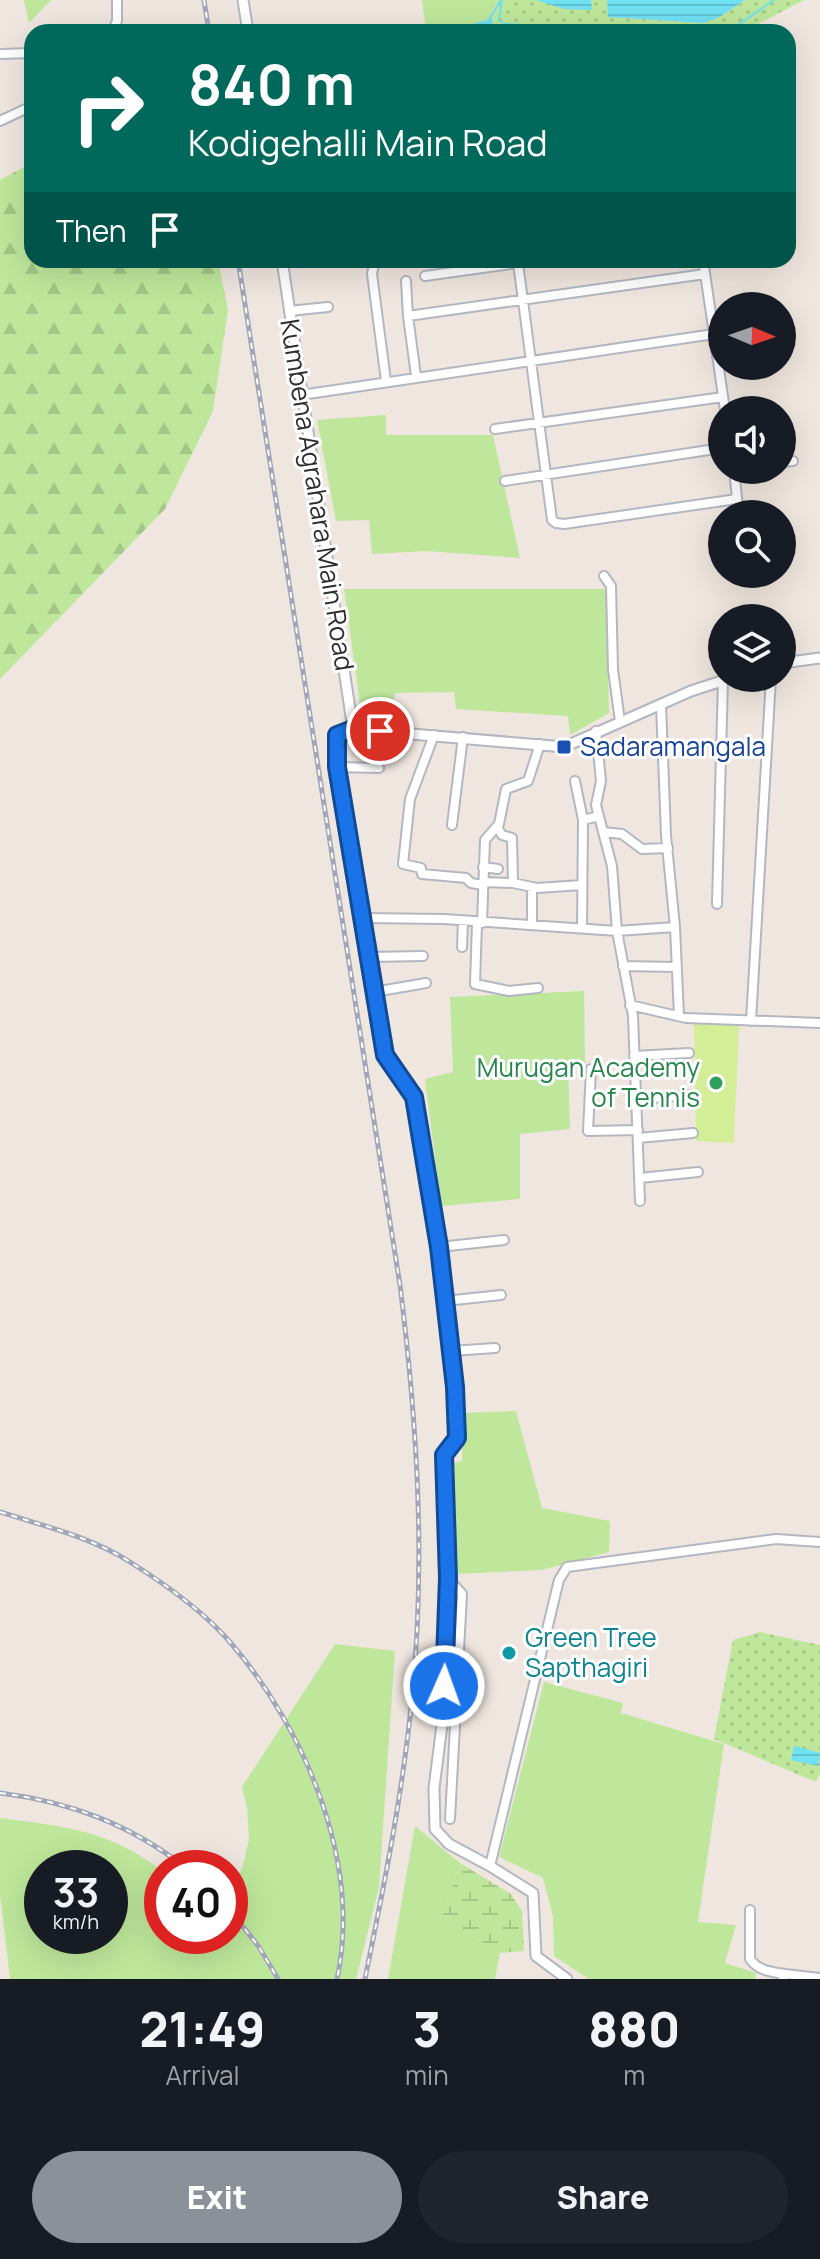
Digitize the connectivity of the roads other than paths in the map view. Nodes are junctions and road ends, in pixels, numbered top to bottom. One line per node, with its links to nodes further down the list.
1 (117, 0): 3 (street)
2 (243, 0): 4 (street)
3 (116, 24)
4 (247, 24)
5 (24, 53): 6 (street)
6 (0, 54)
7 (24, 110): 8 (street)
8 (0, 121)
9 (283, 268): 20 (street, Kumbena Agrahara Main Road)
10 (373, 268): 25 (street)
11 (482, 268): 15 (street)
12 (519, 268): 18 (street)
13 (704, 268): 14 (street)
14 (705, 274): 17 (street); 18 (street)
15 (425, 276)
16 (406, 281): 21 (street)
17 (709, 292)
18 (522, 300): 21 (street); 23 (street)
19 (328, 307): 20 (street)
20 (289, 311): 26 (street, Kumbena Agrahara Main Road)
21 (408, 316): 24 (street)
22 (708, 335): 23 (street)
23 (530, 360): 24 (street); 28 (street)
24 (416, 376): 25 (street)
25 (386, 381): 26 (street)
26 (301, 395): 43 (street, Kumbena Agrahara Main Road)
27 (708, 399): 28 (street)
28 (539, 422): 29 (street); 31 (street)
29 (495, 429)
30 (708, 450): 31 (street)
31 (546, 474): 32 (street); 34 (street)
32 (505, 481)
33 (736, 484): 34 (street)
34 (737, 498)
35 (604, 576): 42 (street)
36 (820, 658): 37 (street)
37 (796, 661)
38 (708, 686): 41 (street)
39 (726, 692): 63 (street)
40 (770, 692): 81 (street)
41 (661, 704): 42 (street); 56 (street)
42 (620, 721): 44 (street)
43 (353, 729): 45 (street); 48 (street)
44 (596, 731): 47 (street); 51 (street)
45 (434, 735): 46 (street); 59 (street)
46 (463, 737): 47 (street); 53 (street)
47 (540, 744): 54 (street)
48 (337, 767): 49 (street); 64 (street)
49 (379, 768)
50 (575, 781): 52 (street)
51 (599, 816): 52 (street); 55 (street)
52 (583, 820): 61 (street)
53 (452, 825)
54 (497, 827): 59 (street); 60 (street)
55 (603, 832): 56 (street); 70 (street)
56 (668, 848): 68 (street)
57 (498, 869): 59 (street)
58 (472, 871): 59 (street)
59 (483, 876): 60 (street); 66 (street)
60 (513, 883): 62 (street)
61 (582, 885): 62 (street); 69 (street)
62 (532, 887): 67 (street)
63 (717, 904)
64 (362, 918): 65 (street); 73 (street)
65 (463, 921): 66 (street); 71 (street)
66 (480, 923): 67 (street); 77 (street)
67 (532, 924): 69 (street)
68 (675, 927): 70 (street); 75 (street)
69 (582, 928): 70 (street)
70 (617, 931): 74 (street)
71 (462, 947)
72 (423, 956): 73 (street)
73 (369, 957): 78 (street)
74 (623, 966): 75 (street); 79 (street)
75 (675, 967): 80 (street)
76 (426, 983): 78 (street)
77 (538, 988)
78 (374, 992): 94 (street)
79 (630, 1005): 80 (street); 84 (street)
80 (679, 1016): 81 (street)
81 (751, 1021): 82 (street)
82 (820, 1023)
83 (689, 1053): 84 (street)
84 (634, 1056): 87 (street)
85 (591, 1069): 89 (street)
86 (691, 1095): 87 (street)
87 (636, 1099): 89 (street)
88 (693, 1133): 89 (street)
89 (638, 1134): 91 (street)
90 (698, 1172): 91 (street)
91 (640, 1178): 92 (street)
92 (640, 1201)
93 (504, 1240): 94 (street)
94 (439, 1247): 96 (street)
95 (501, 1295): 96 (street)
96 (445, 1301): 98 (street)
97 (495, 1348): 98 (street)
98 (451, 1351): 100 (street)
99 (820, 1542): 102 (street)
100 (448, 1578): 101 (street); 102 (street)
101 (450, 1819)
102 (490, 1866): 107 (street)
103 (750, 1910): 105 (street)
104 (820, 1965): 106 (street)
105 (783, 1977): 106 (street)
106 (817, 1978)
107 (567, 1979)

